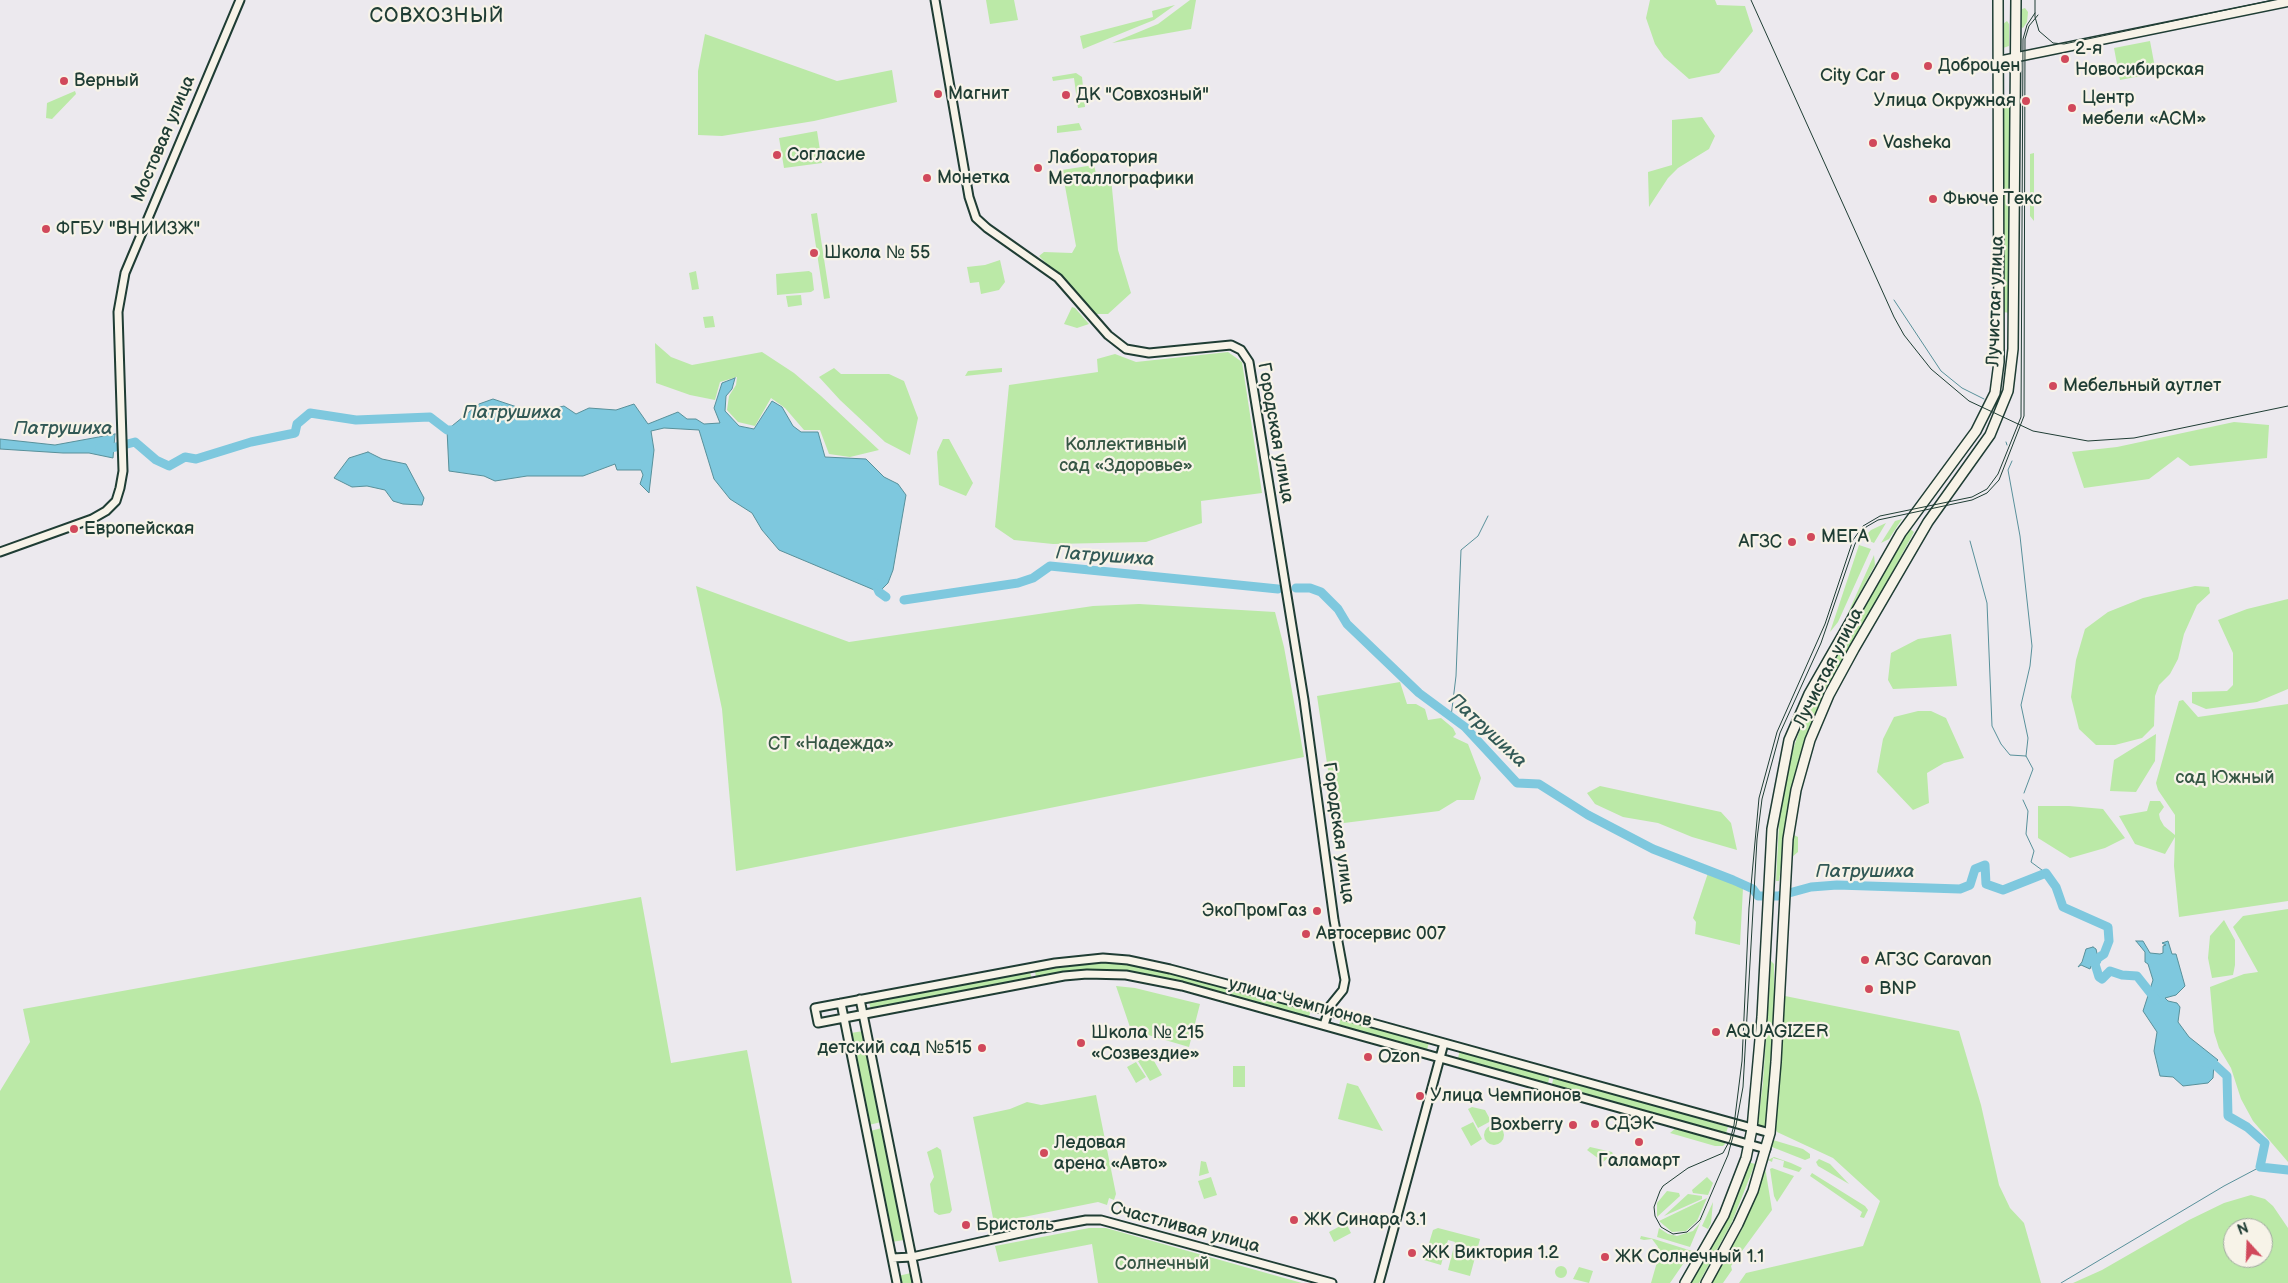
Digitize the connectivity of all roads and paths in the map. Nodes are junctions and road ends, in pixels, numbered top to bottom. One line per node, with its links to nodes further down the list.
1 (240, 0): 9 (street, Мостовая улица)
2 (935, 0): 13 (street, Городская улица)
3 (1998, 0): 7 (main road)
4 (2016, 0): 6 (main road, Лучистая улица)
5 (2288, 2): 6 (main road)
6 (2016, 58): 7 (main road); 10 (main road, Лучистая улица)
7 (1998, 61): 8 (main road)
8 (1904, 528): 10 (main road); 19 (main road)
9 (0, 552)
10 (1900, 568): 20 (main road, Лучистая улица)
11 (860, 999): 12 (street, улица Чемпионов); 13 (street, улица Чемпионов); 14 (street)
12 (841, 1003): 15 (street); 15 (street, улица Чемпионов)
13 (1328, 1011): 16 (street, Городская улица); 17 (street, улица Чемпионов)
14 (863, 1015): 15 (street, улица Чемпионов); 16 (street, улица Чемпионов); 23 (street)
15 (844, 1018): 24 (street)
16 (1324, 1025): 18 (street, улица Чемпионов)
17 (1444, 1043): 18 (street); 19 (street, улица Чемпионов)
18 (1440, 1057): 21 (street, улица Чемпионов); 28 (street)
19 (1752, 1129): 20 (street, улица Чемпионов); 21 (main road)
20 (1770, 1133): 22 (main road, Лучистая улица)
21 (1749, 1145): 22 (street, улица Чемпионов); 29 (main road)
22 (1766, 1149): 30 (main road, Лучистая улица)
23 (911, 1254): 24 (street, Счастливая улица); 26 (street); 27 (street, Счастливая улица)
24 (892, 1258): 25 (street)
25 (897, 1283)
26 (917, 1283)
27 (1332, 1283)
28 (1379, 1283)
29 (1685, 1283)
30 (1706, 1283)

